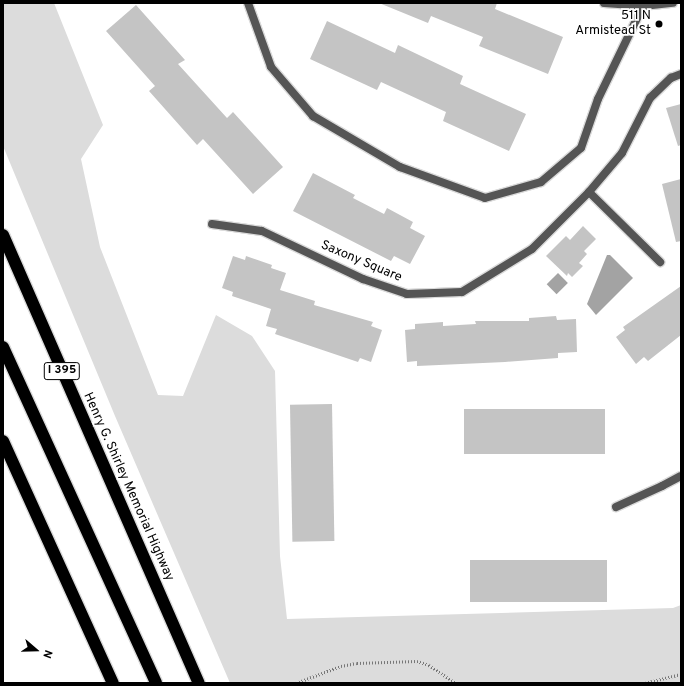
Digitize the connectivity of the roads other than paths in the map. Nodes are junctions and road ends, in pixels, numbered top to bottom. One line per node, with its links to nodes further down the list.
1 (248, 3): 4 (street)
2 (604, 3): 4 (street)
3 (673, 3): 4 (street)
4 (643, 6)
5 (681, 74): 6 (street, Saxony Square)
6 (589, 192): 7 (street, Saxony Square); 9 (street)
7 (212, 224)
8 (3, 235): 16 (highway, Henry G. Shirley Memorial Highway / I 395)
9 (660, 262)
10 (3, 346): 15 (highway)
11 (3, 441): 14 (highway)
12 (681, 476): 13 (street)
13 (616, 507)
14 (113, 683)
15 (156, 683)
16 (199, 683)

